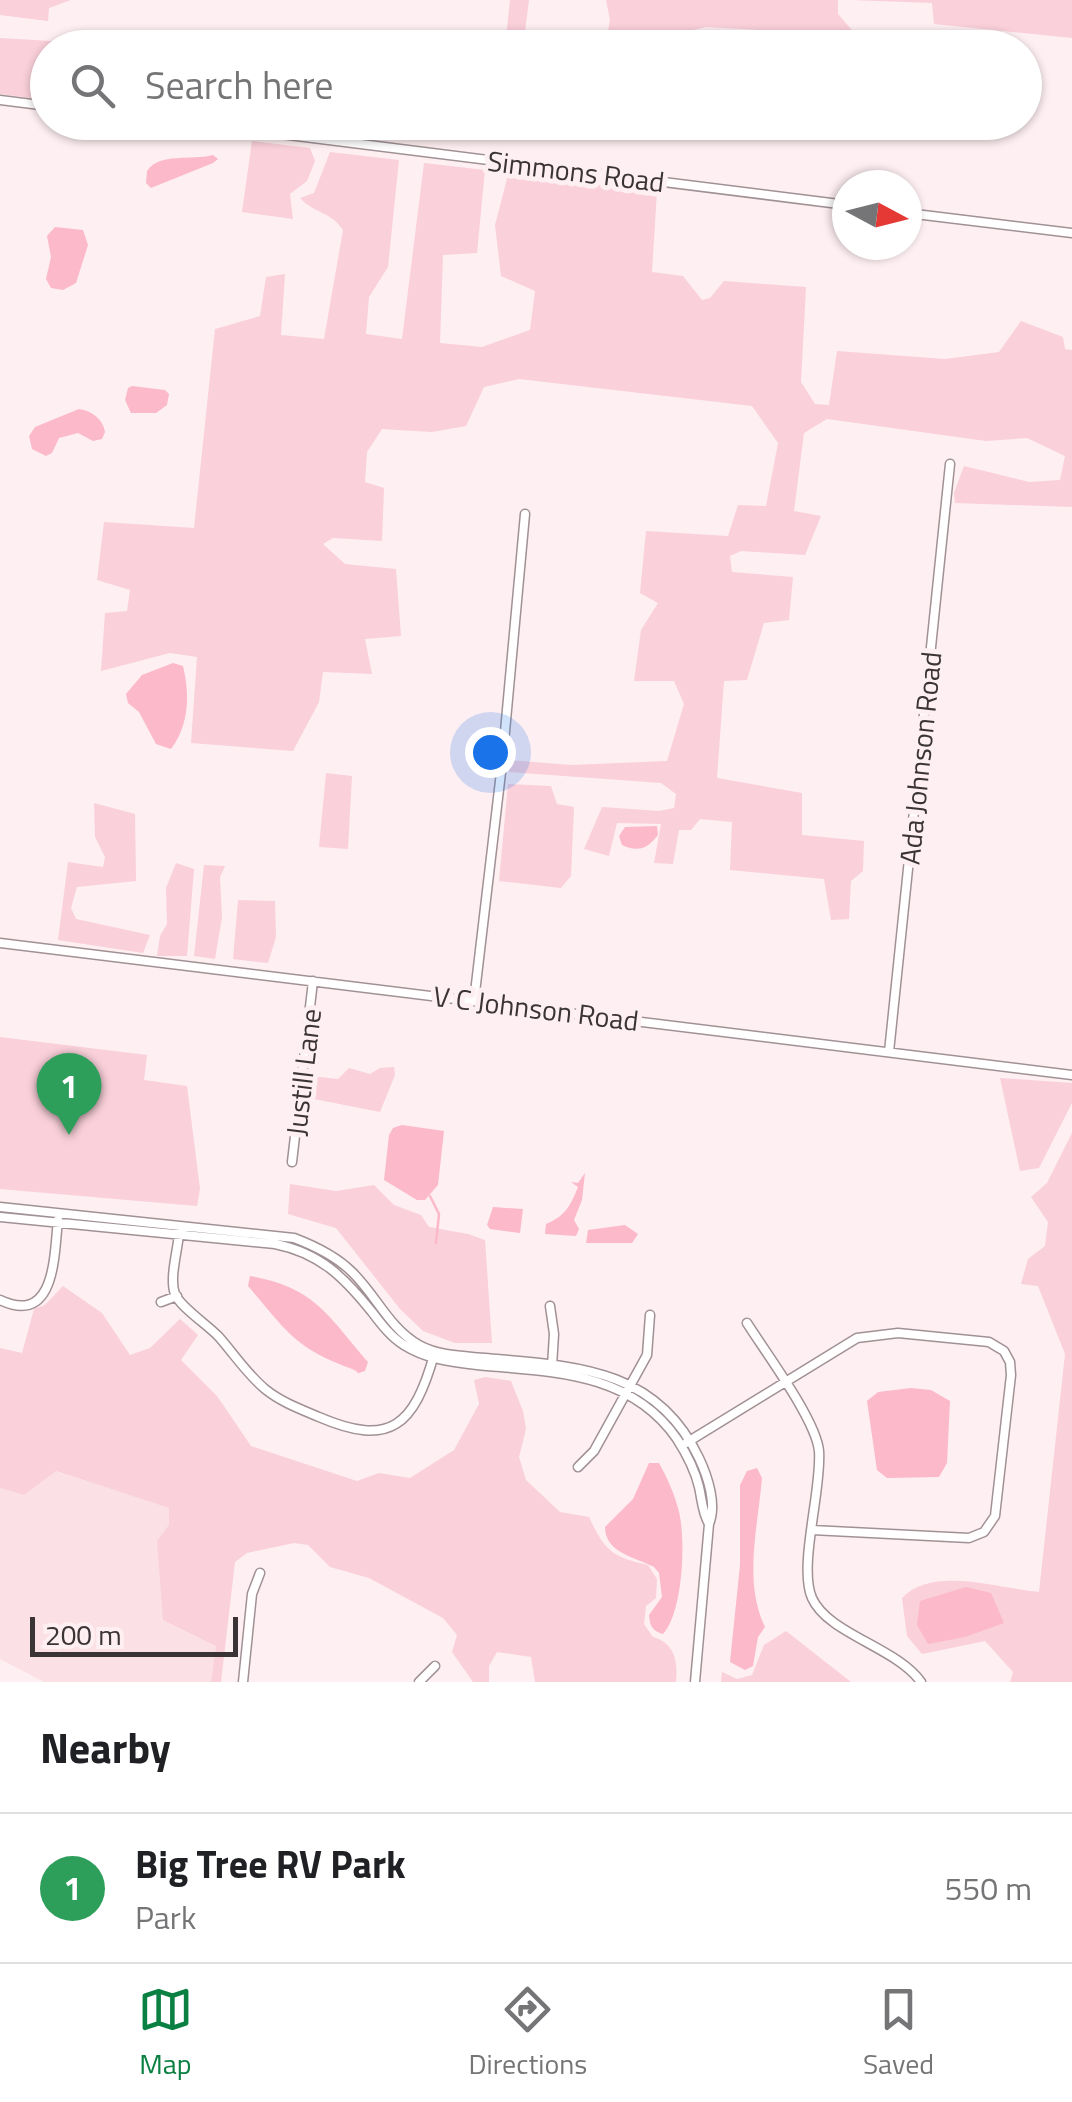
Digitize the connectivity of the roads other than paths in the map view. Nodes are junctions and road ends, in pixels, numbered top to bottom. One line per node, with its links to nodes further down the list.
1 (0, 100): 2 (street)
2 (30, 104)
3 (329, 140): 4 (street, Simmons Road)
4 (832, 203)
5 (922, 215): 6 (street)
6 (1072, 233)
7 (950, 464): 12 (street, Ada Johnson Road)
8 (525, 514): 11 (street)
9 (0, 944): 10 (street, V C Johnson Road)
10 (313, 981): 11 (street, V C Johnson Road); 14 (street, Justill Lane)
11 (474, 1001): 12 (street, V C Johnson Road)
12 (890, 1052): 13 (street, V C Johnson Road)
13 (1072, 1076)
14 (292, 1162)
15 (0, 1207): 17 (street)
16 (0, 1217): 17 (street)
17 (58, 1218): 18 (street); 20 (street)
18 (180, 1230): 19 (street); 25 (street)
19 (177, 1296): 21 (street); 25 (street)
20 (0, 1300)
21 (161, 1302)
22 (550, 1306): 26 (street)
23 (650, 1315): 28 (street)
24 (748, 1323): 27 (street)
25 (434, 1354): 26 (street)
26 (552, 1368): 28 (street)
27 (784, 1382): 29 (street); 31 (street); 31 (street)
28 (628, 1389): 29 (street); 30 (street)
29 (685, 1443): 36 (street)
30 (578, 1467)
31 (812, 1530): 37 (street)
32 (260, 1573): 34 (street)
33 (435, 1666): 35 (street)
34 (243, 1682)
35 (419, 1682)
36 (695, 1682)
37 (921, 1682)

